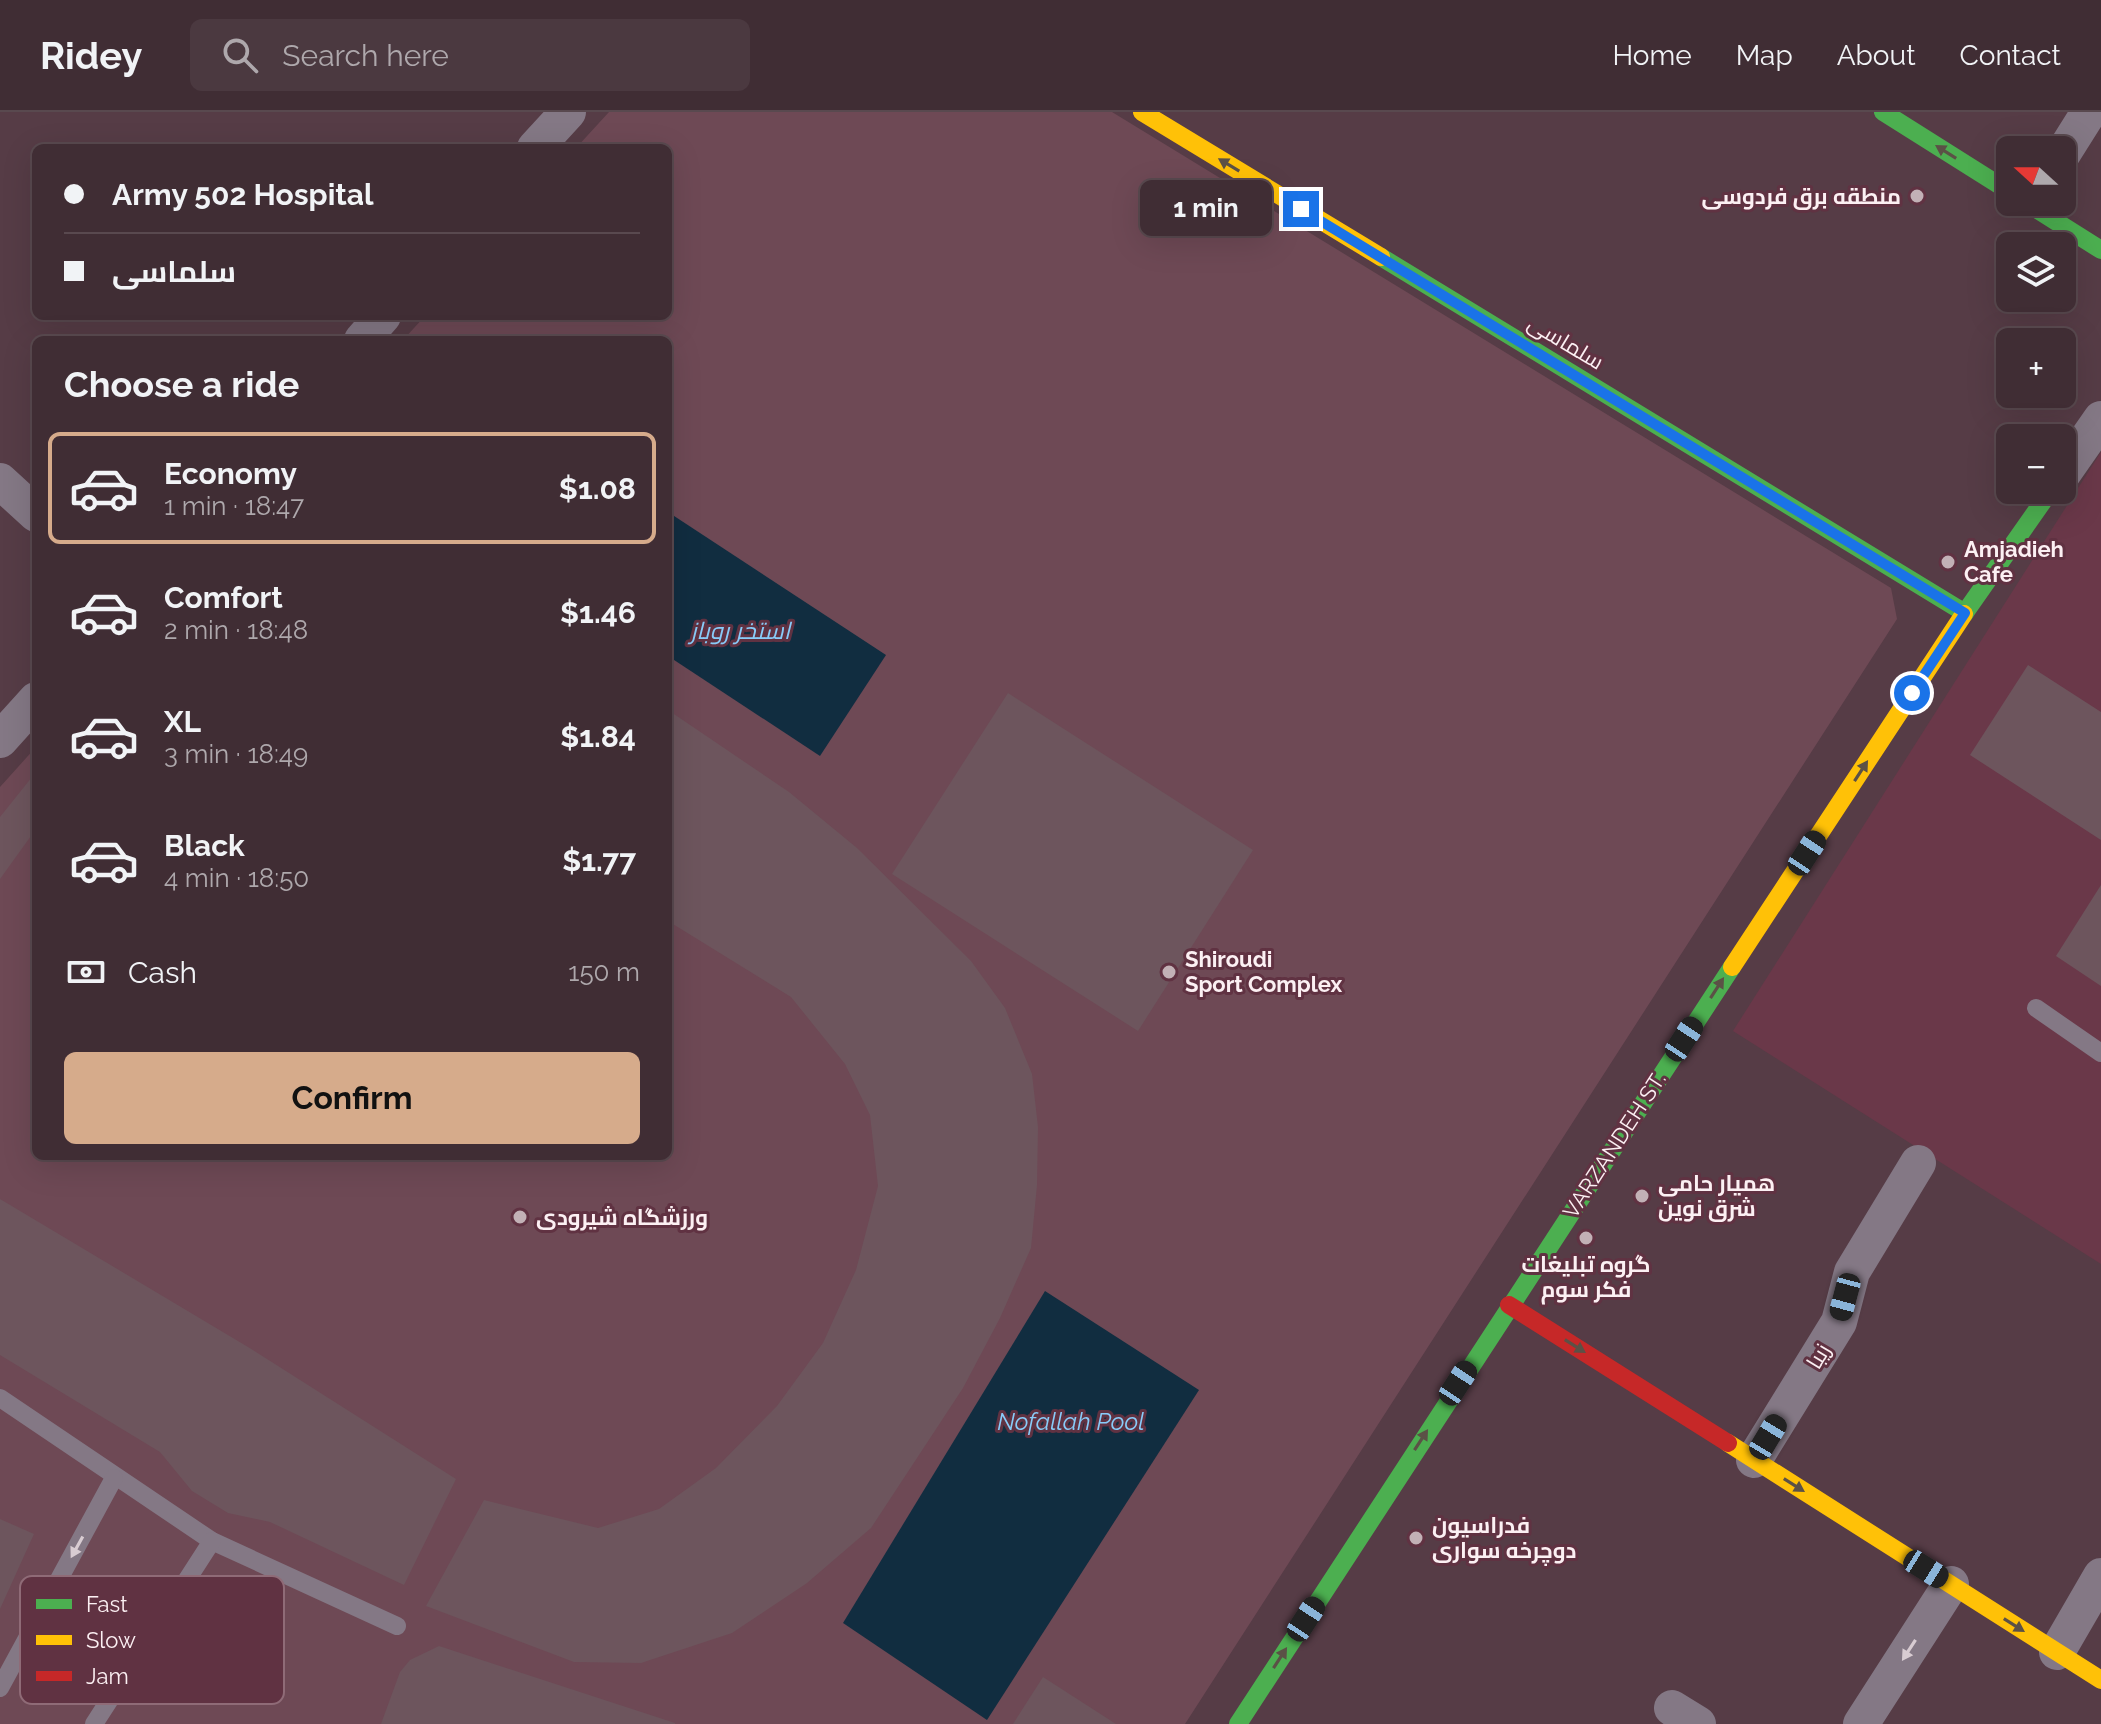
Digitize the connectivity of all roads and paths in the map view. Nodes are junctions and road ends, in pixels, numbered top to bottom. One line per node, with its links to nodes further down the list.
1 (568, 112): 6 (street)
2 (1142, 112): 17 (street, سلماسی, one-way to 2)
3 (1883, 112): 7 (street, one-way to 3)
4 (2089, 112): 5 (street)
5 (2074, 136)
6 (539, 144)
7 (1996, 182)
8 (2049, 216): 9 (street)
9 (2101, 250)
10 (380, 320): 11 (street)
11 (366, 336)
12 (2101, 419): 13 (street)
13 (2076, 455)
14 (0, 481): 16 (street)
15 (2041, 504): 17 (street, VARZANDEH ST.)
16 (32, 510)
17 (1965, 613): 23 (street, VARZANDEH ST., one-way to 17)
18 (32, 704): 19 (street)
19 (0, 740)
20 (2036, 1008): 21 (lane)
21 (2101, 1053)
22 (1918, 1163): 25 (street, زیبا)
23 (1509, 1305): 25 (street, one-way to 25); 39 (street, VARZANDEH ST., one-way to 23)
24 (0, 1398): 26 (lane)
25 (1754, 1460): 31 (street, one-way to 31)
26 (114, 1478): 27 (lane); 28 (lane, one-way to 28)
27 (212, 1541): 29 (lane); 32 (lane)
28 (61, 1576)
29 (189, 1576)
30 (2101, 1576): 34 (street)
31 (1951, 1584): 34 (street, one-way to 34); 40 (street, one-way to 40)
32 (397, 1626)
33 (20, 1651): 36 (lane, one-way to 36)
34 (2057, 1652): 35 (street)
35 (2101, 1680)
36 (0, 1688)
37 (107, 1704): 38 (lane)
38 (94, 1724)
39 (1238, 1724)
40 (1861, 1724)

